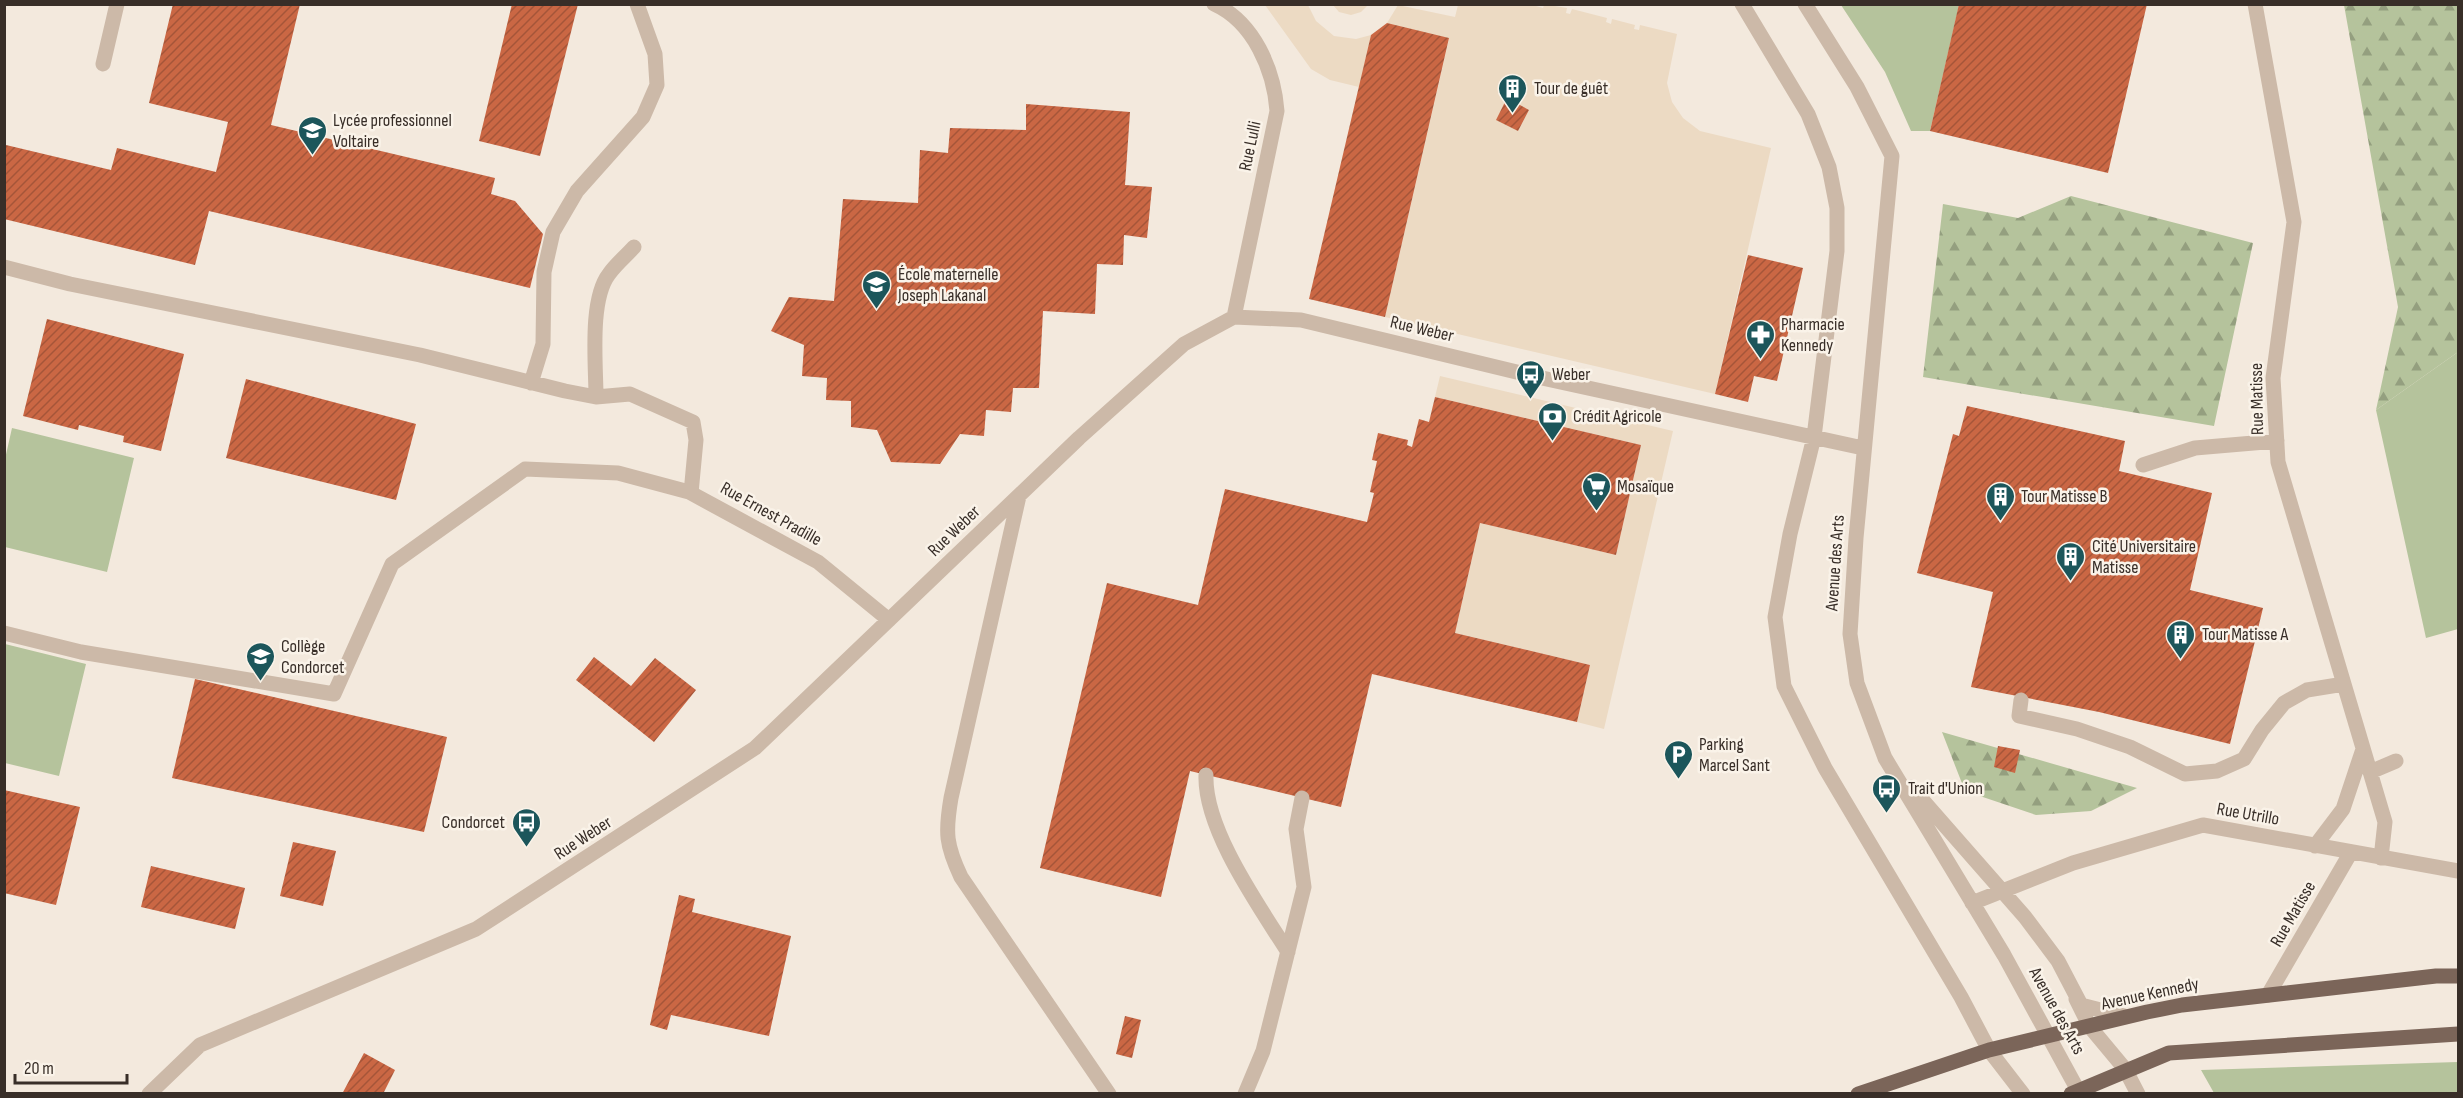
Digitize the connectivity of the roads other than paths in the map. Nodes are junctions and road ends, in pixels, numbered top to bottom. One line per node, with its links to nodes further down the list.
1 (117, 4): 7 (street)
2 (637, 4): 11 (street)
3 (1214, 4): 10 (street, Rue Lulli)
4 (1742, 4): 13 (street)
5 (1805, 4): 15 (street, Avenue des Arts)
6 (2255, 4): 14 (street, Rue Matisse)
7 (103, 64)
8 (634, 247): 12 (street)
9 (4, 267): 11 (street)
10 (1234, 317): 13 (street, Rue Weber); 18 (street, Rue Weber)
11 (531, 383): 12 (street)
12 (596, 397): 17 (street)
13 (1814, 437): 15 (street, Rue Weber); 43 (street)
14 (2277, 441): 16 (street); 21 (street, Rue Matisse)
15 (1863, 448): 24 (street, Avenue des Arts)
16 (2144, 465)
17 (692, 493): 19 (street, Rue Ernest Pradille); 20 (street, Rue Ernest Pradille)
18 (1019, 495): 19 (street, Rue Weber); 47 (street)
19 (889, 620): 46 (street, Rue Weber)
20 (4, 633)
21 (2343, 684): 22 (street); 23 (street, Rue Matisse)
22 (2021, 700)
23 (2363, 749): 26 (street, Rue Matisse); 29 (street)
24 (1885, 758): 33 (street); 34 (street, Avenue des Arts)
25 (2396, 761): 26 (street)
26 (2370, 772): 31 (street, Rue Matisse)
27 (1206, 775): 35 (street)
28 (1302, 798): 35 (street)
29 (2315, 846): 30 (street, Rue Utrillo); 33 (street, Rue Utrillo)
30 (2351, 852): 31 (street, Rue Utrillo); 38 (street, Rue Matisse)
31 (2381, 858): 32 (street, Rue Utrillo)
32 (2458, 871)
33 (2002, 890): 34 (street, Rue Utrillo); 36 (street)
34 (1972, 903): 41 (street, Avenue des Arts)
35 (1288, 952): 48 (street)
36 (2058, 961): 39 (street); 40 (street, Avenue des Arts)
37 (2458, 976): 38 (main road, Avenue Kennedy)
38 (2268, 995): 39 (main road, Avenue Kennedy)
39 (2124, 1017): 40 (main road, Avenue Kennedy)
40 (2091, 1027): 41 (main road, Avenue Kennedy); 44 (street, Avenue des Arts)
41 (2049, 1034): 43 (main road, Avenue Kennedy); 45 (street, Avenue des Arts)
42 (2458, 1034): 44 (main road)
43 (1989, 1050): 49 (main road, Avenue Kennedy); 50 (street)
44 (2125, 1069): 45 (main road); 51 (street, Avenue des Arts)
45 (2077, 1093)
46 (149, 1094)
47 (1109, 1094)
48 (1245, 1094)
49 (1858, 1094)
50 (2023, 1094)
51 (2139, 1094)

